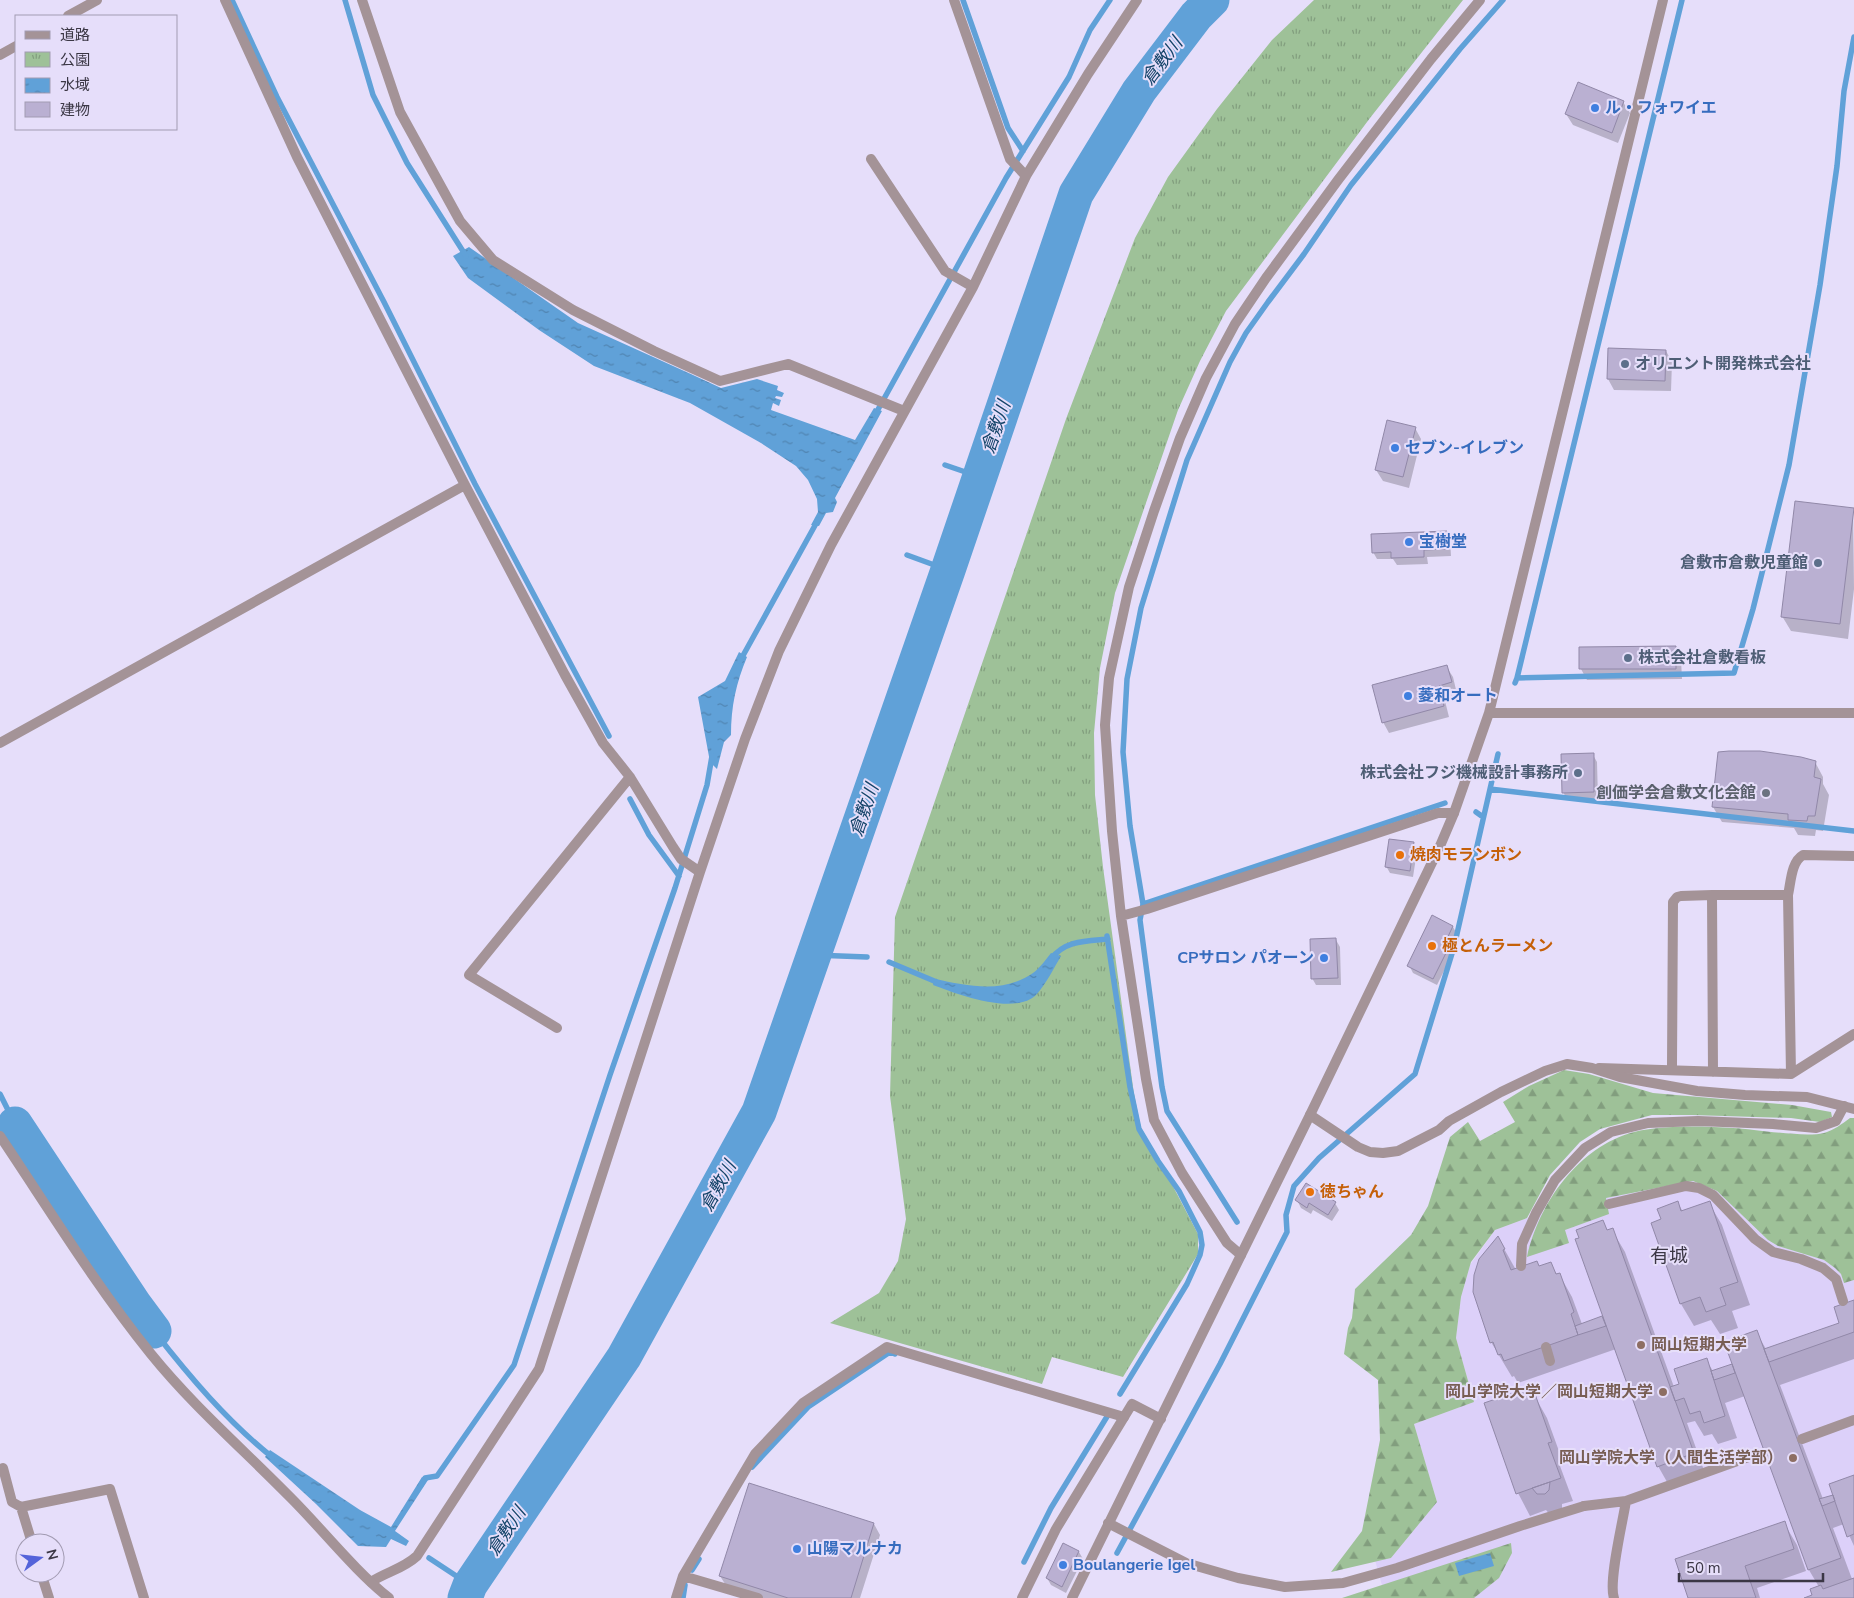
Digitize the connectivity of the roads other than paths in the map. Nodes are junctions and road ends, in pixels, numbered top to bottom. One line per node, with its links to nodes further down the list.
1 (97, 0): 8 (street)
2 (225, 0): 15 (street)
3 (362, 0): 14 (street)
4 (954, 0): 12 (street)
5 (1137, 0): 12 (street)
6 (1480, 0): 25 (street)
7 (1663, 0): 16 (street)
8 (70, 15)
9 (15, 47): 10 (street)
10 (0, 55)
11 (871, 159): 13 (street)
12 (1022, 172): 13 (street)
13 (973, 286): 14 (street)
14 (904, 411): 22 (street)
15 (465, 485): 18 (street); 19 (street)
16 (1489, 713): 17 (street); 20 (street)
17 (1854, 713)
18 (0, 743)
19 (630, 777): 22 (street); 26 (street)
20 (1454, 813): 25 (street); 33 (street)
21 (1854, 856): 24 (street)
22 (700, 872): 52 (street)
23 (1712, 895): 24 (street); 28 (street); 30 (street)
24 (1788, 895): 31 (street)
25 (1126, 915): 36 (street)
26 (557, 1028)
27 (1854, 1034): 31 (street)
28 (1672, 1065)
29 (1592, 1068): 30 (street); 32 (street); 33 (street)
30 (1713, 1072): 31 (street)
31 (1791, 1074)
32 (1849, 1108): 37 (street)
33 (1310, 1115): 36 (street)
34 (0, 1136): 52 (street)
35 (1609, 1204): 38 (street)
36 (1241, 1255): 42 (street)
37 (1521, 1266)
38 (1843, 1301)
39 (1546, 1347): 40 (street)
40 (1550, 1361)
41 (1124, 1417): 42 (street); 51 (street); 60 (street)
42 (1161, 1419): 49 (street)
43 (1854, 1420): 44 (street)
44 (1802, 1439)
45 (1754, 1455): 47 (street)
46 (3, 1468): 48 (street)
47 (1626, 1501): 49 (street); 62 (street)
48 (21, 1507): 50 (street); 56 (street)
49 (1108, 1523): 61 (street)
50 (29, 1533)
51 (683, 1576): 58 (street); 59 (street)
52 (371, 1582): 54 (street)
53 (44, 1583): 55 (street)
54 (378, 1594): 57 (street)
55 (49, 1598)
56 (144, 1598)
57 (389, 1598)
58 (676, 1598)
59 (758, 1598)
60 (1022, 1598)
61 (1072, 1598)
62 (1614, 1598)

